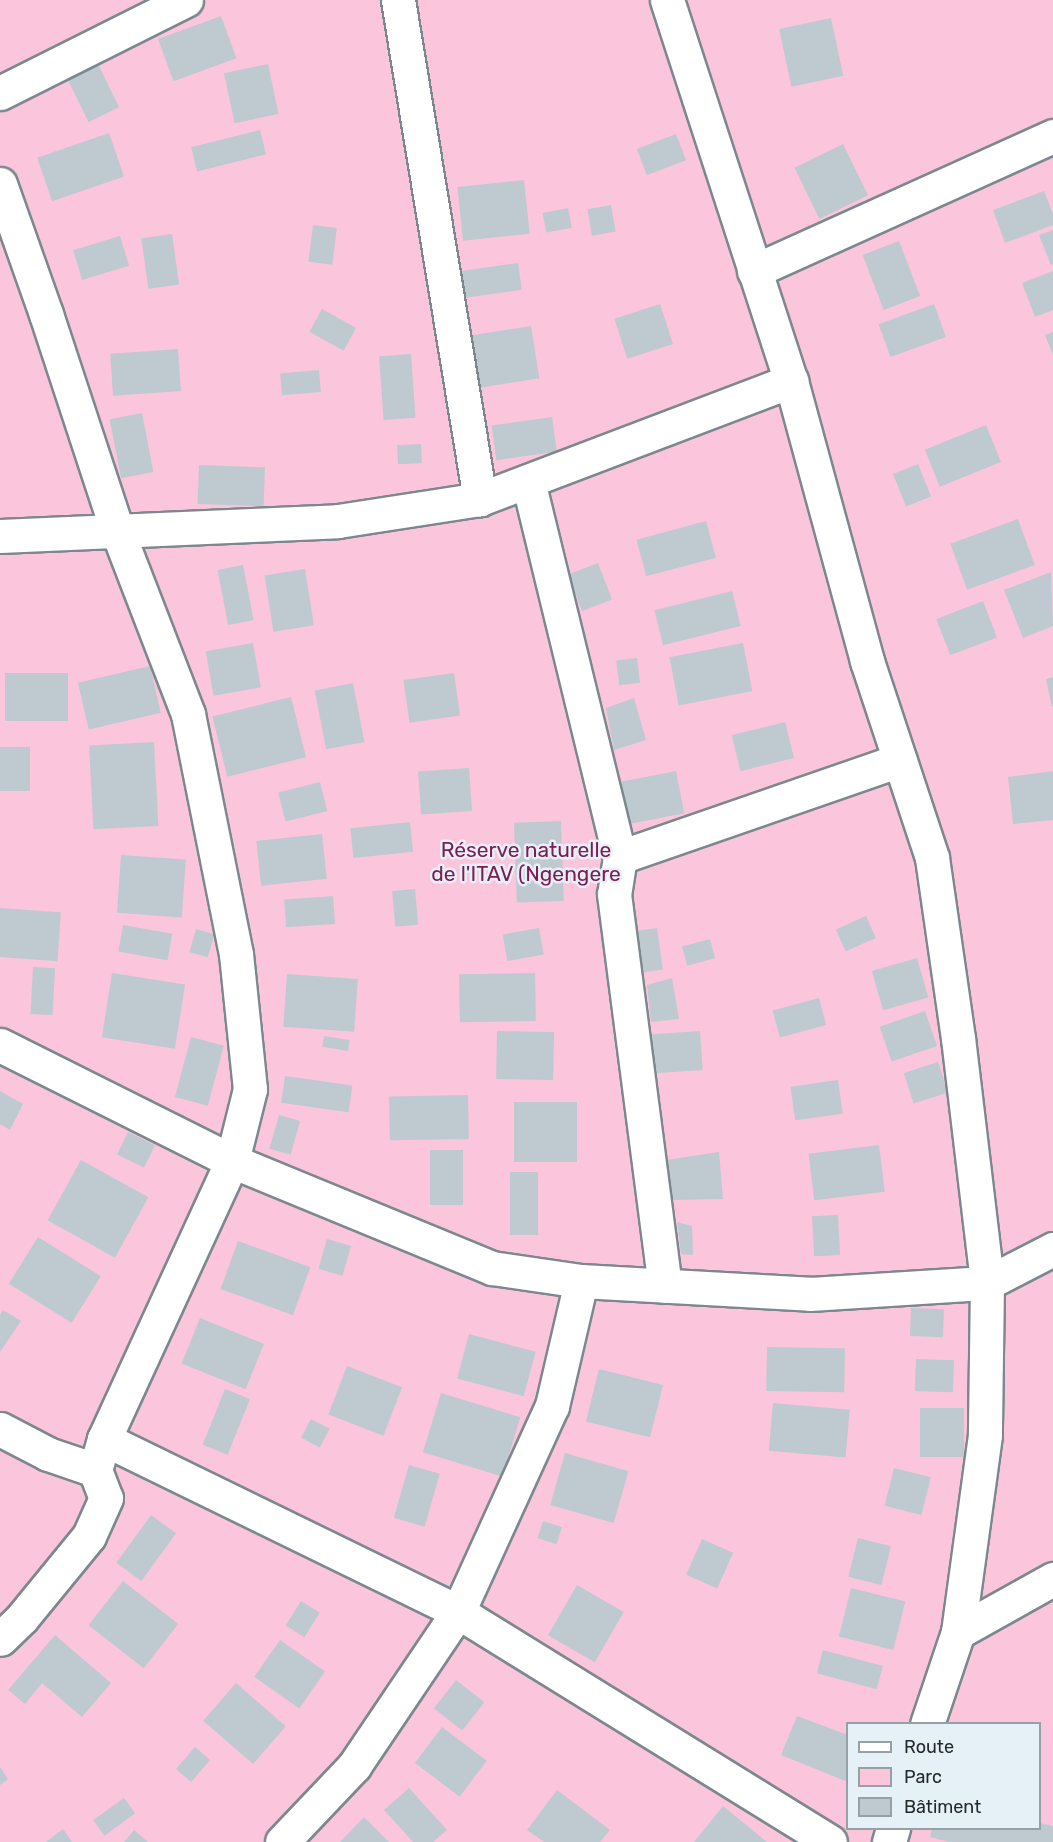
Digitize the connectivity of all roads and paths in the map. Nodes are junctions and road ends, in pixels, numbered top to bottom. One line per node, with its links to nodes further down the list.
1 (186, 0): 4 (street)
2 (398, 0): 10 (street)
3 (667, 0): 7 (street)
4 (0, 93)
5 (1053, 136): 7 (street)
6 (0, 184): 11 (street)
7 (754, 271): 8 (street)
8 (791, 381): 9 (street); 13 (street)
9 (528, 481): 10 (street); 14 (street)
10 (480, 499): 11 (street)
11 (117, 530): 12 (street); 16 (street)
12 (0, 536)
13 (900, 760): 14 (street); 19 (street)
14 (620, 857): 20 (street)
15 (0, 1045): 16 (street)
16 (232, 1161): 18 (street); 22 (street)
17 (1053, 1249): 19 (street)
18 (581, 1281): 20 (street); 25 (street)
19 (987, 1283): 20 (street); 26 (street)
20 (665, 1286)
21 (0, 1429): 23 (street)
22 (104, 1439): 23 (street); 25 (street)
23 (95, 1470): 27 (street)
24 (1053, 1579): 26 (street)
25 (458, 1612): 29 (street); 30 (street)
26 (958, 1632): 28 (street)
27 (0, 1639)
28 (928, 1722)
29 (282, 1842)
30 (830, 1842)

